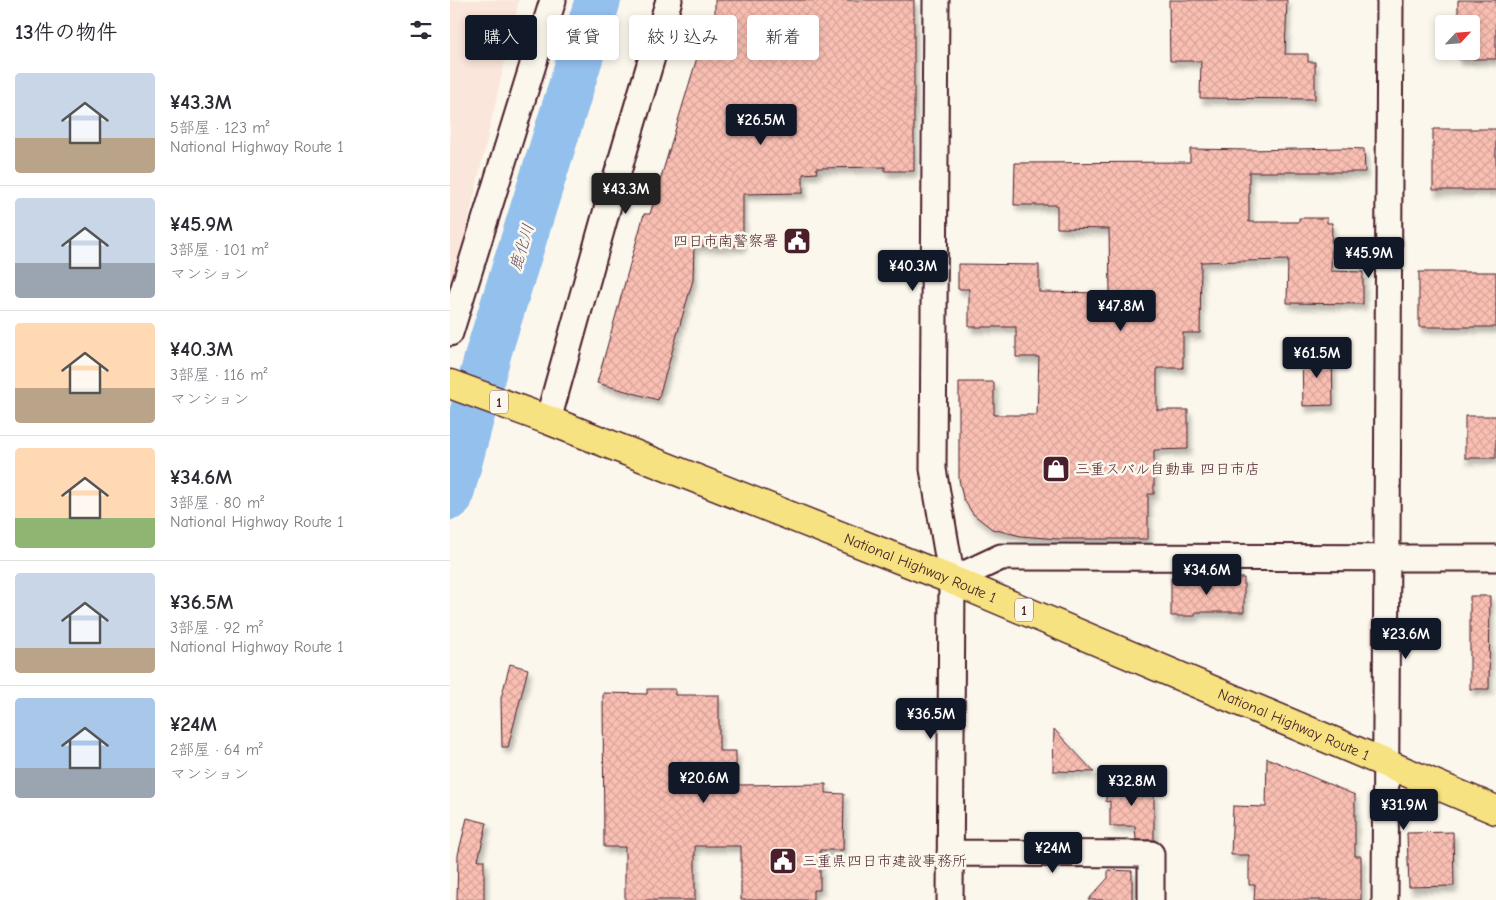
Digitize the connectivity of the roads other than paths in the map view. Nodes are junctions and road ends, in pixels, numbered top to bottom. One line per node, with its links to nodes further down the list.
1 (534, 0): 6 (street)
2 (552, 0): 6 (street)
3 (669, 0): 9 (street)
4 (936, 0): 12 (street)
5 (1390, 0): 10 (street)
6 (542, 38): 7 (street)
7 (450, 333)
8 (450, 384): 9 (highway, National Highway Route 1 / 1)
9 (548, 420): 12 (highway, National Highway Route 1 / 1)
10 (1387, 558): 11 (street); 12 (street); 13 (street)
11 (1496, 558)
12 (952, 580): 13 (highway, National Highway Route 1 / 1); 15 (street)
13 (1384, 763): 14 (highway, National Highway Route 1 / 1); 18 (street)
14 (1496, 810)
15 (950, 853): 16 (street); 17 (street)
16 (950, 900)
17 (1151, 900)
18 (1385, 900)

